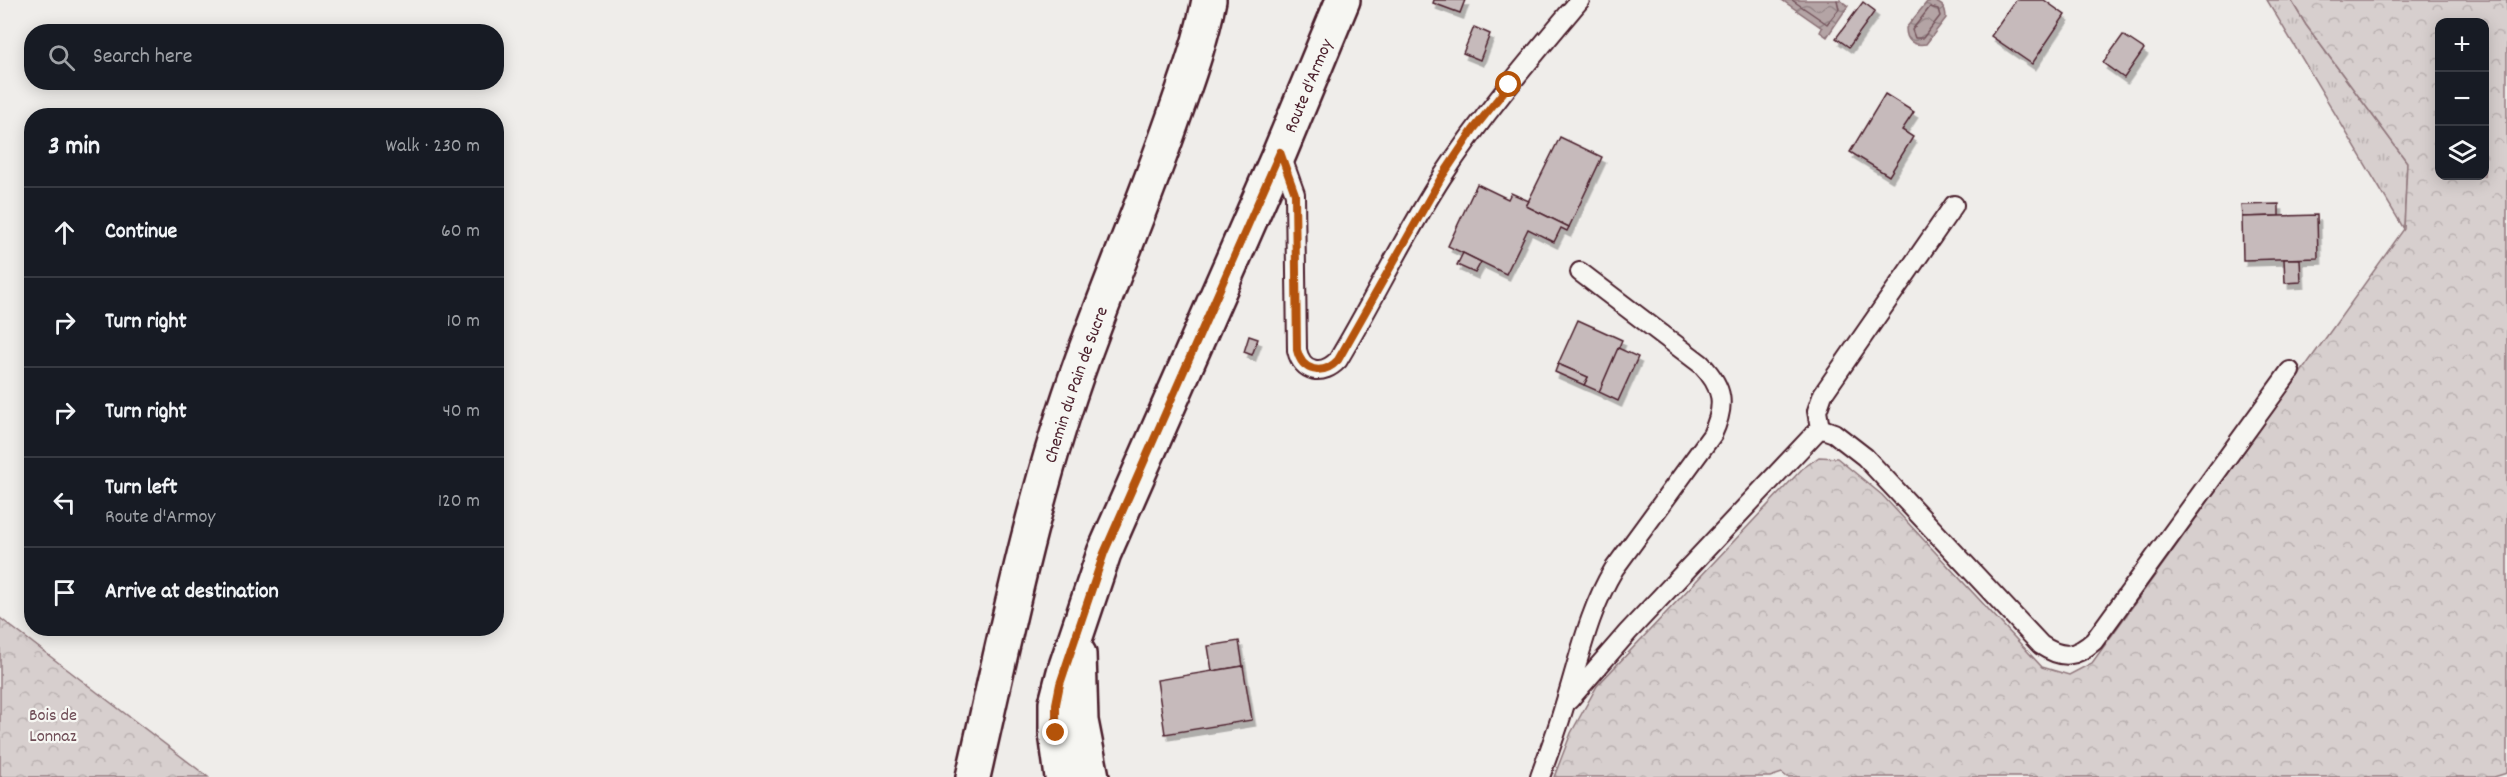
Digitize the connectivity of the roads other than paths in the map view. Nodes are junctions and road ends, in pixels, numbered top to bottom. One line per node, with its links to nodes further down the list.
1 (1209, 0): 11 (main road, Chemin du Pain de Sucre)
2 (1343, 0): 4 (main road, Route d'Armoy)
3 (1580, 0): 4 (lane)
4 (1280, 152): 9 (main road, Route d'Armoy)
5 (1954, 205): 8 (lane)
6 (1580, 272): 10 (lane)
7 (2290, 371): 8 (lane)
8 (1820, 428): 10 (lane)
9 (1078, 634): 12 (main road, Route d'Armoy); 13 (main road, Route d'Armoy)
10 (1564, 707): 14 (lane)
11 (973, 777)
12 (1062, 777)
13 (1092, 777)
14 (1540, 777)

